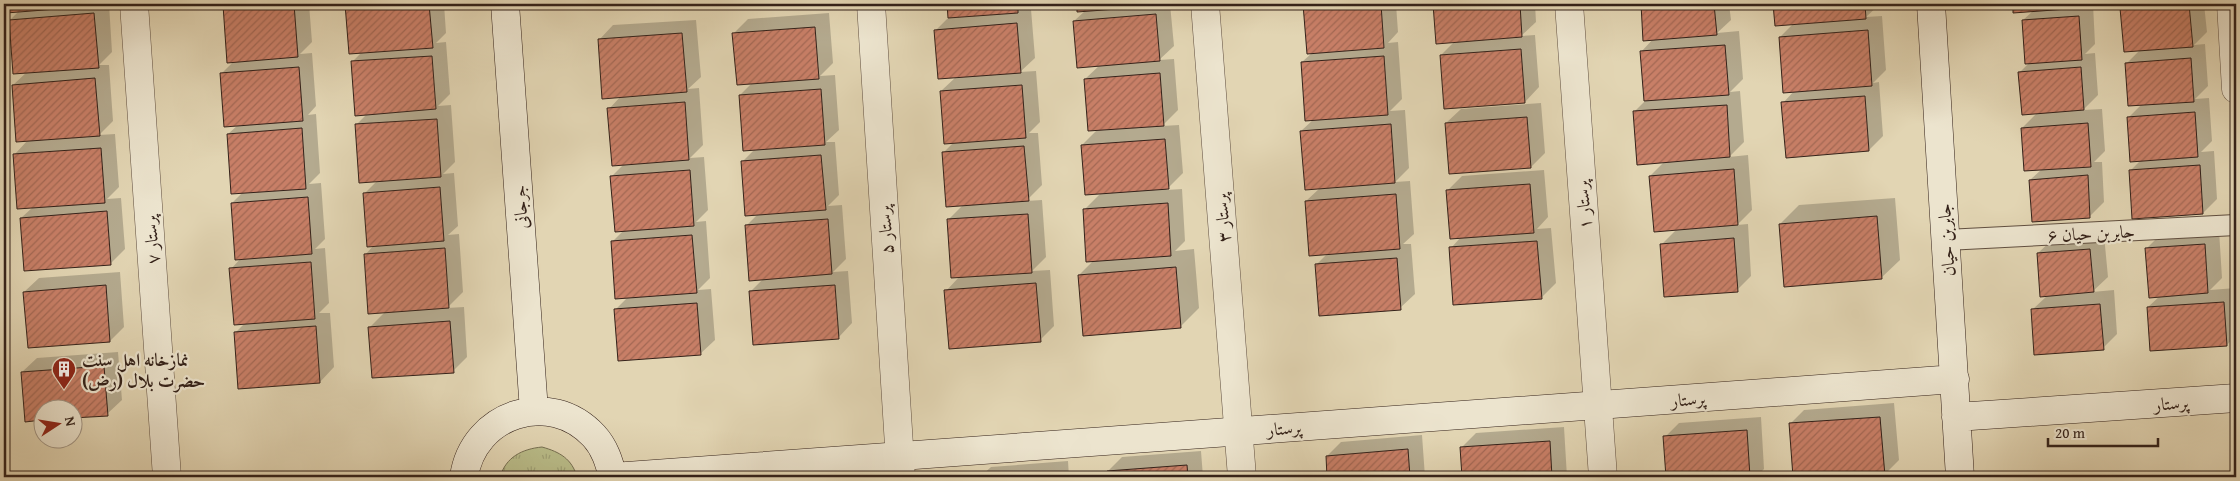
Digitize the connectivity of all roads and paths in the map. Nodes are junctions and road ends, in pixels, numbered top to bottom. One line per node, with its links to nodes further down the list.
1 (134, 4): 18 (street, پرستار ۷)
2 (506, 4): 14 (street, جرجانی)
3 (871, 4): 17 (street, پرستار ۵)
4 (1205, 4): 16 (street, پرستار ۳)
5 (1568, 4): 13 (street, پرستار ۱)
6 (1931, 4): 10 (street, جابربن حیان)
7 (2231, 4): 8 (street)
8 (2236, 89)
9 (2236, 225): 10 (lane, جابربن حیان ۶)
10 (1946, 240): 11 (street, جابربن حیان)
11 (1954, 379): 13 (street, پرستار); 15 (street, جابربن حیان)
12 (2236, 398): 15 (street, پرستار)
13 (1598, 405): 16 (street, پرستار); 22 (street, پرستار ۱)
14 (534, 411): 19 (street); 20 (street)
15 (1956, 417): 23 (street, جابربن حیان)
16 (1238, 431): 17 (street, پرستار); 21 (street, پرستار ۳)
17 (900, 467): 20 (street, پرستار)
18 (167, 477)
19 (464, 477)
20 (613, 477)
21 (1242, 477)
22 (1603, 477)
23 (1960, 477)

